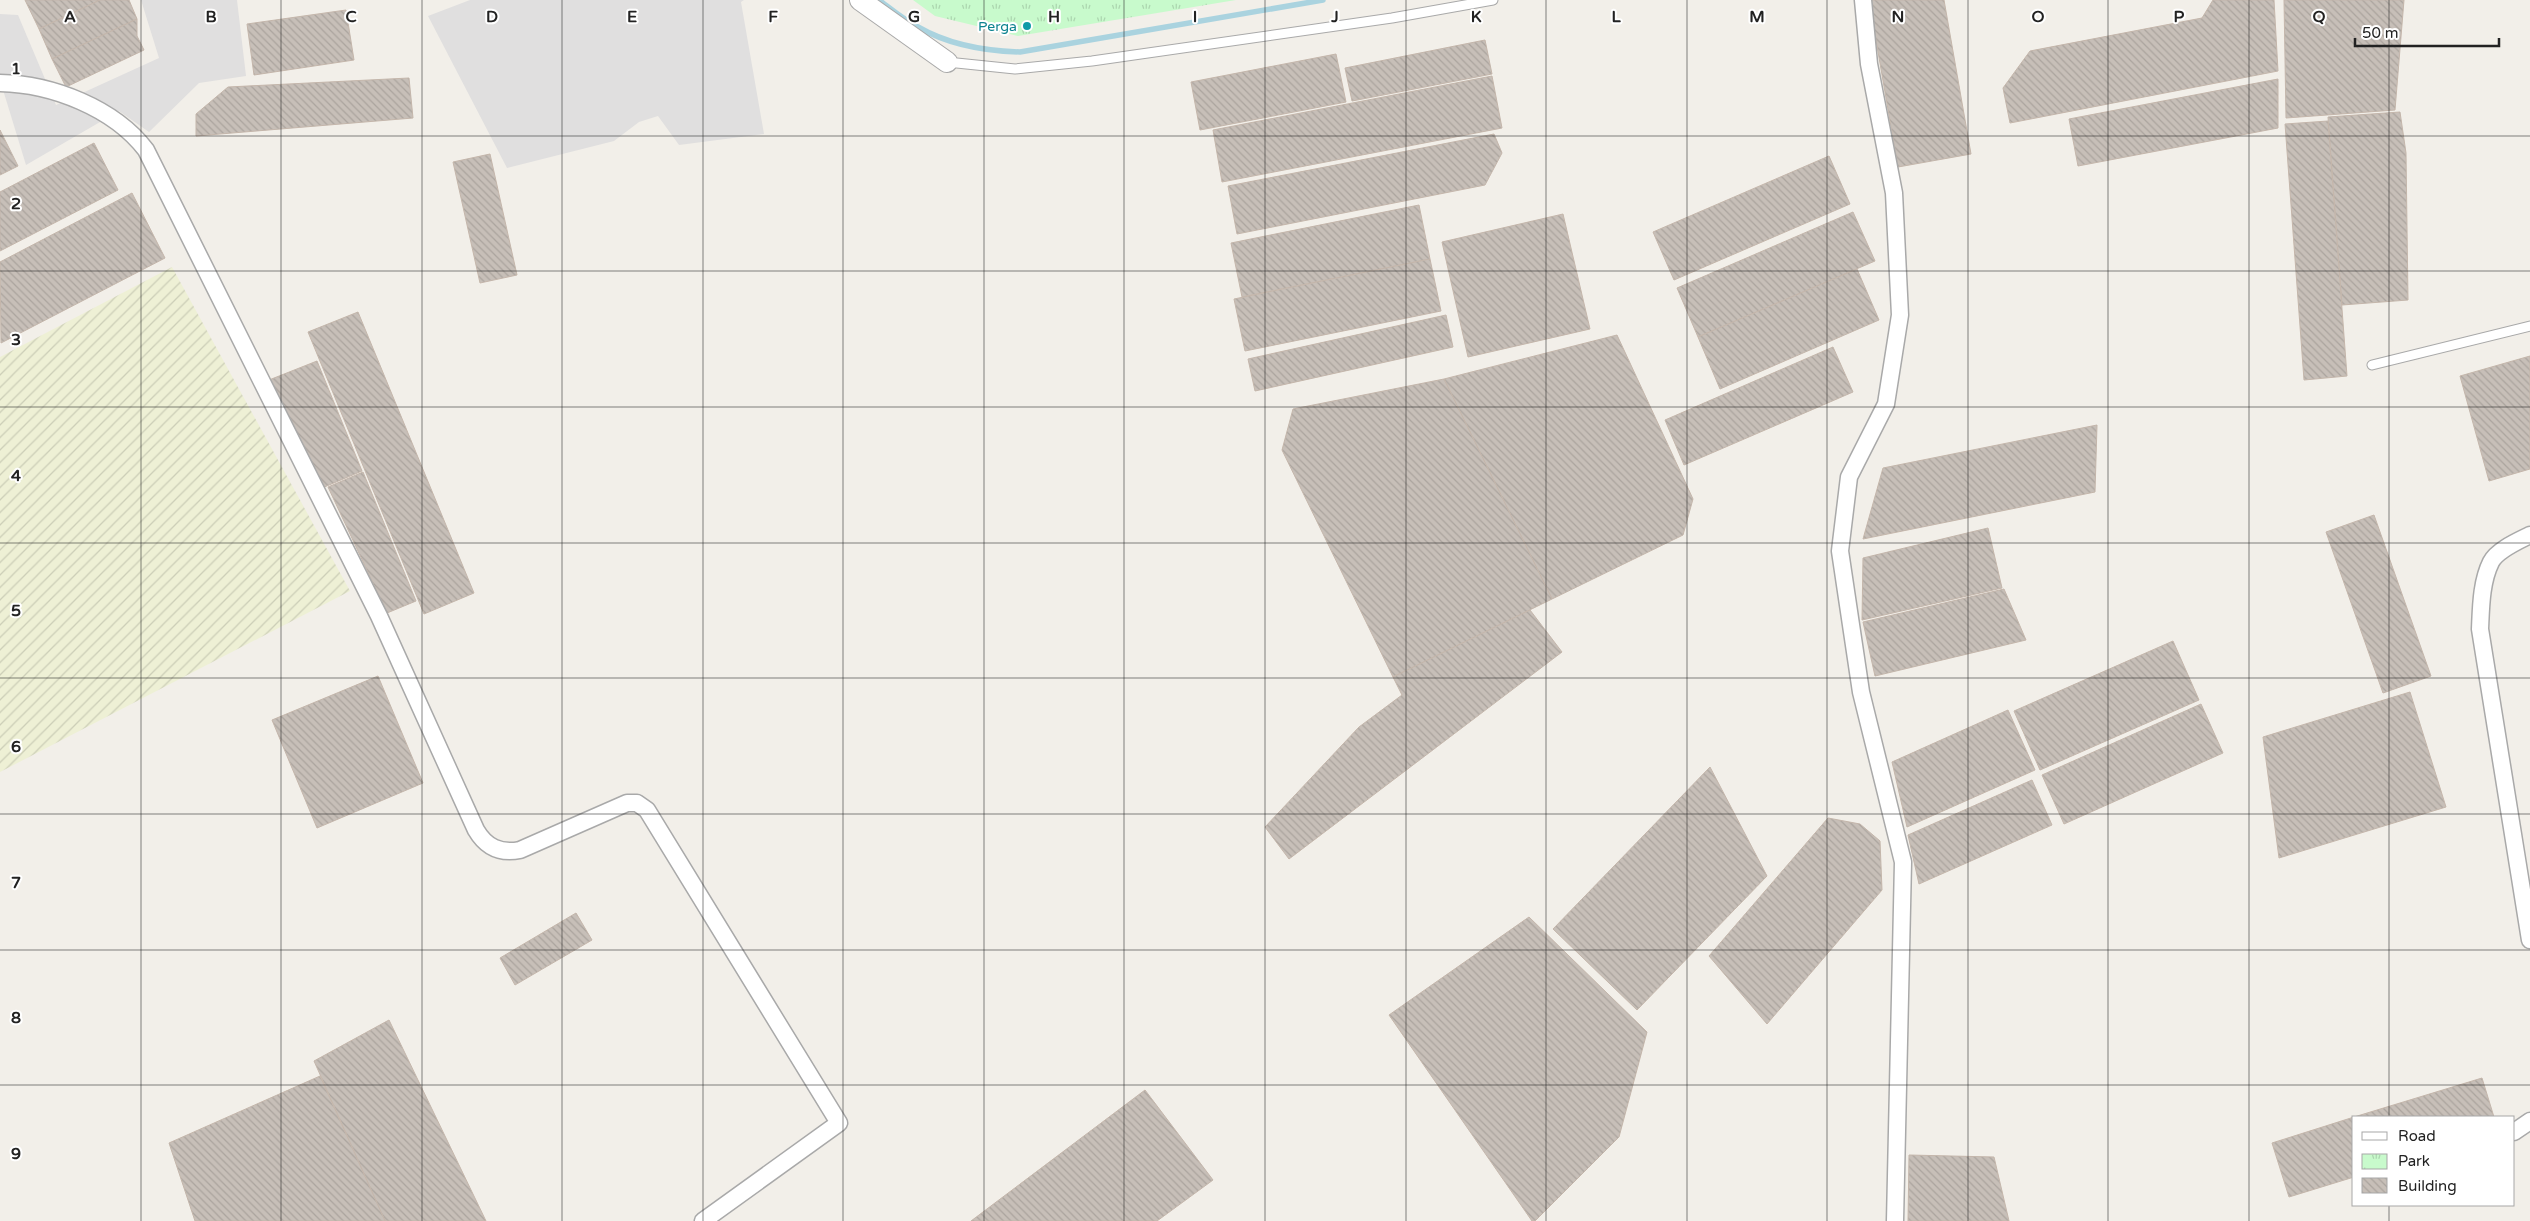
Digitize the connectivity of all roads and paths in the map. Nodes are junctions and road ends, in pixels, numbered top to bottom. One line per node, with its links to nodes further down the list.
1 (860, 0): 4 (street)
2 (1493, 0): 4 (lane)
3 (1862, 0): 13 (street)
4 (947, 62)
5 (0, 82): 12 (street)
6 (2530, 326): 7 (lane)
7 (2372, 365)
8 (2530, 535): 9 (street)
9 (2530, 940)
10 (2530, 1121): 11 (street)
11 (2515, 1131)
12 (703, 1221)
13 (1895, 1221)

